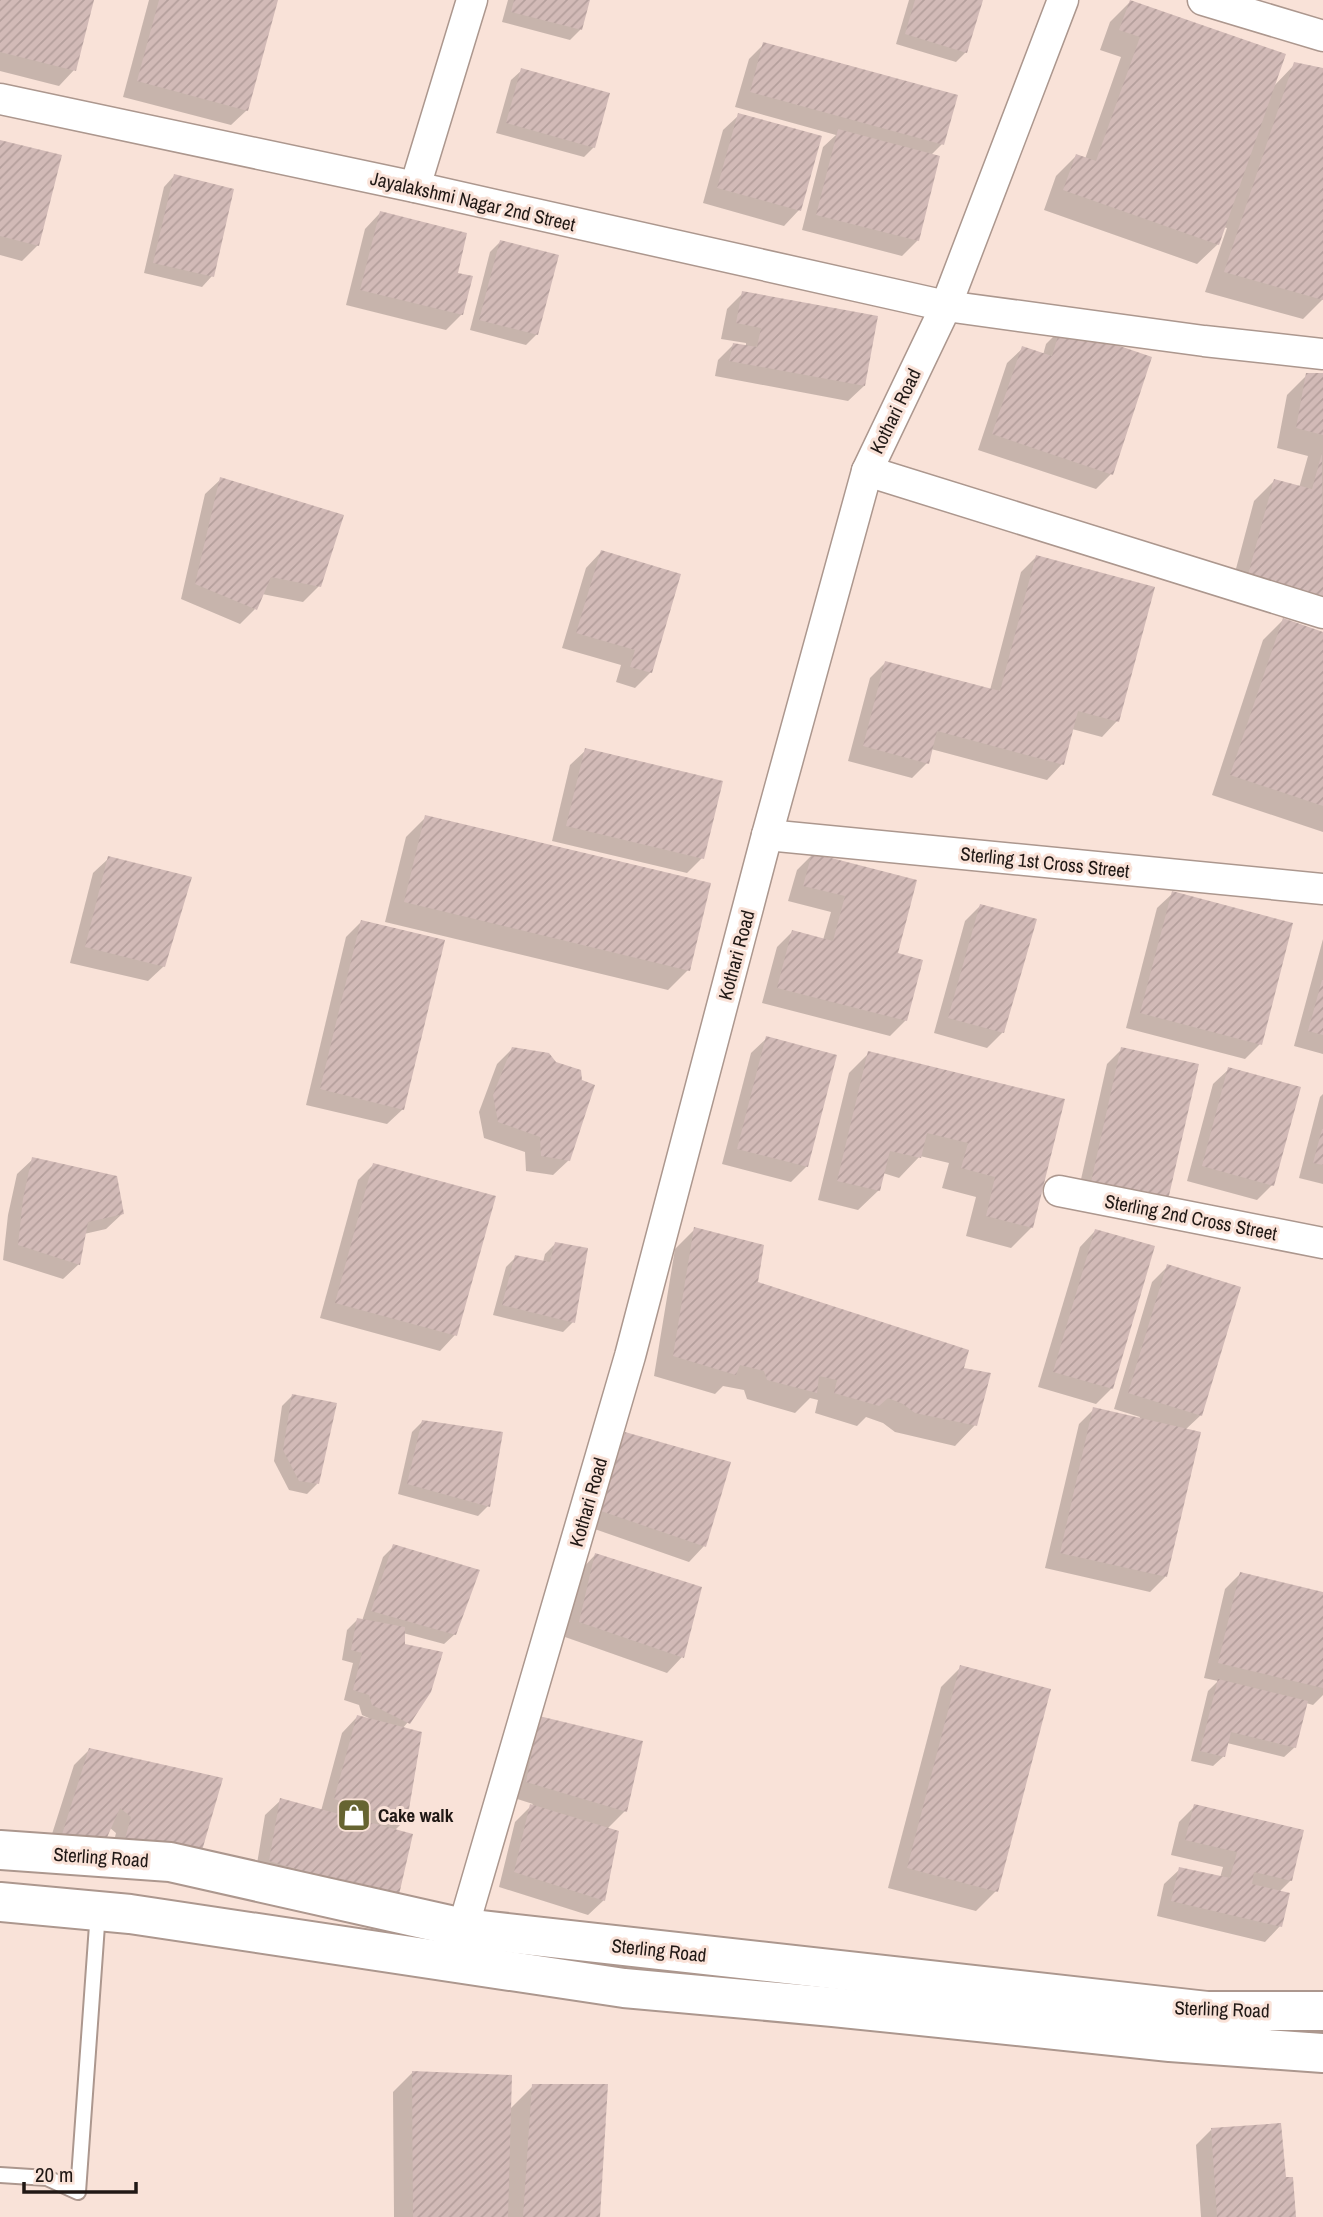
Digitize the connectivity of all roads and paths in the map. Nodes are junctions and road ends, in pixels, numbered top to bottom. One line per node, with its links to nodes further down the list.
1 (472, 0): 6 (street)
2 (1063, 0): 7 (street, Kothari Road)
3 (1203, 0): 4 (street)
4 (1323, 36)
5 (0, 99): 6 (street, Jayalakshmi Nagar 2nd Street)
6 (415, 187): 7 (street, Jayalakshmi Nagar 2nd Street)
7 (946, 306): 8 (street, Jayalakshmi Nagar 2nd Street); 9 (street, Kothari Road)
8 (1323, 354)
9 (867, 471): 10 (street); 11 (street, Kothari Road)
10 (1323, 613)
11 (767, 835): 12 (street, Sterling 1st Cross Street); 18 (street, Kothari Road)
12 (1323, 889)
13 (1059, 1191): 14 (street, Sterling 2nd Cross Street)
14 (1323, 1243)
15 (0, 1850): 18 (main road, Sterling Road)
16 (0, 1902): 17 (main road, Sterling Road)
17 (99, 1911): 20 (main road, Sterling Road); 21 (lane)
18 (463, 1928): 19 (main road, Sterling Road)
19 (1323, 2011)
20 (1323, 2053)
21 (0, 2175)

